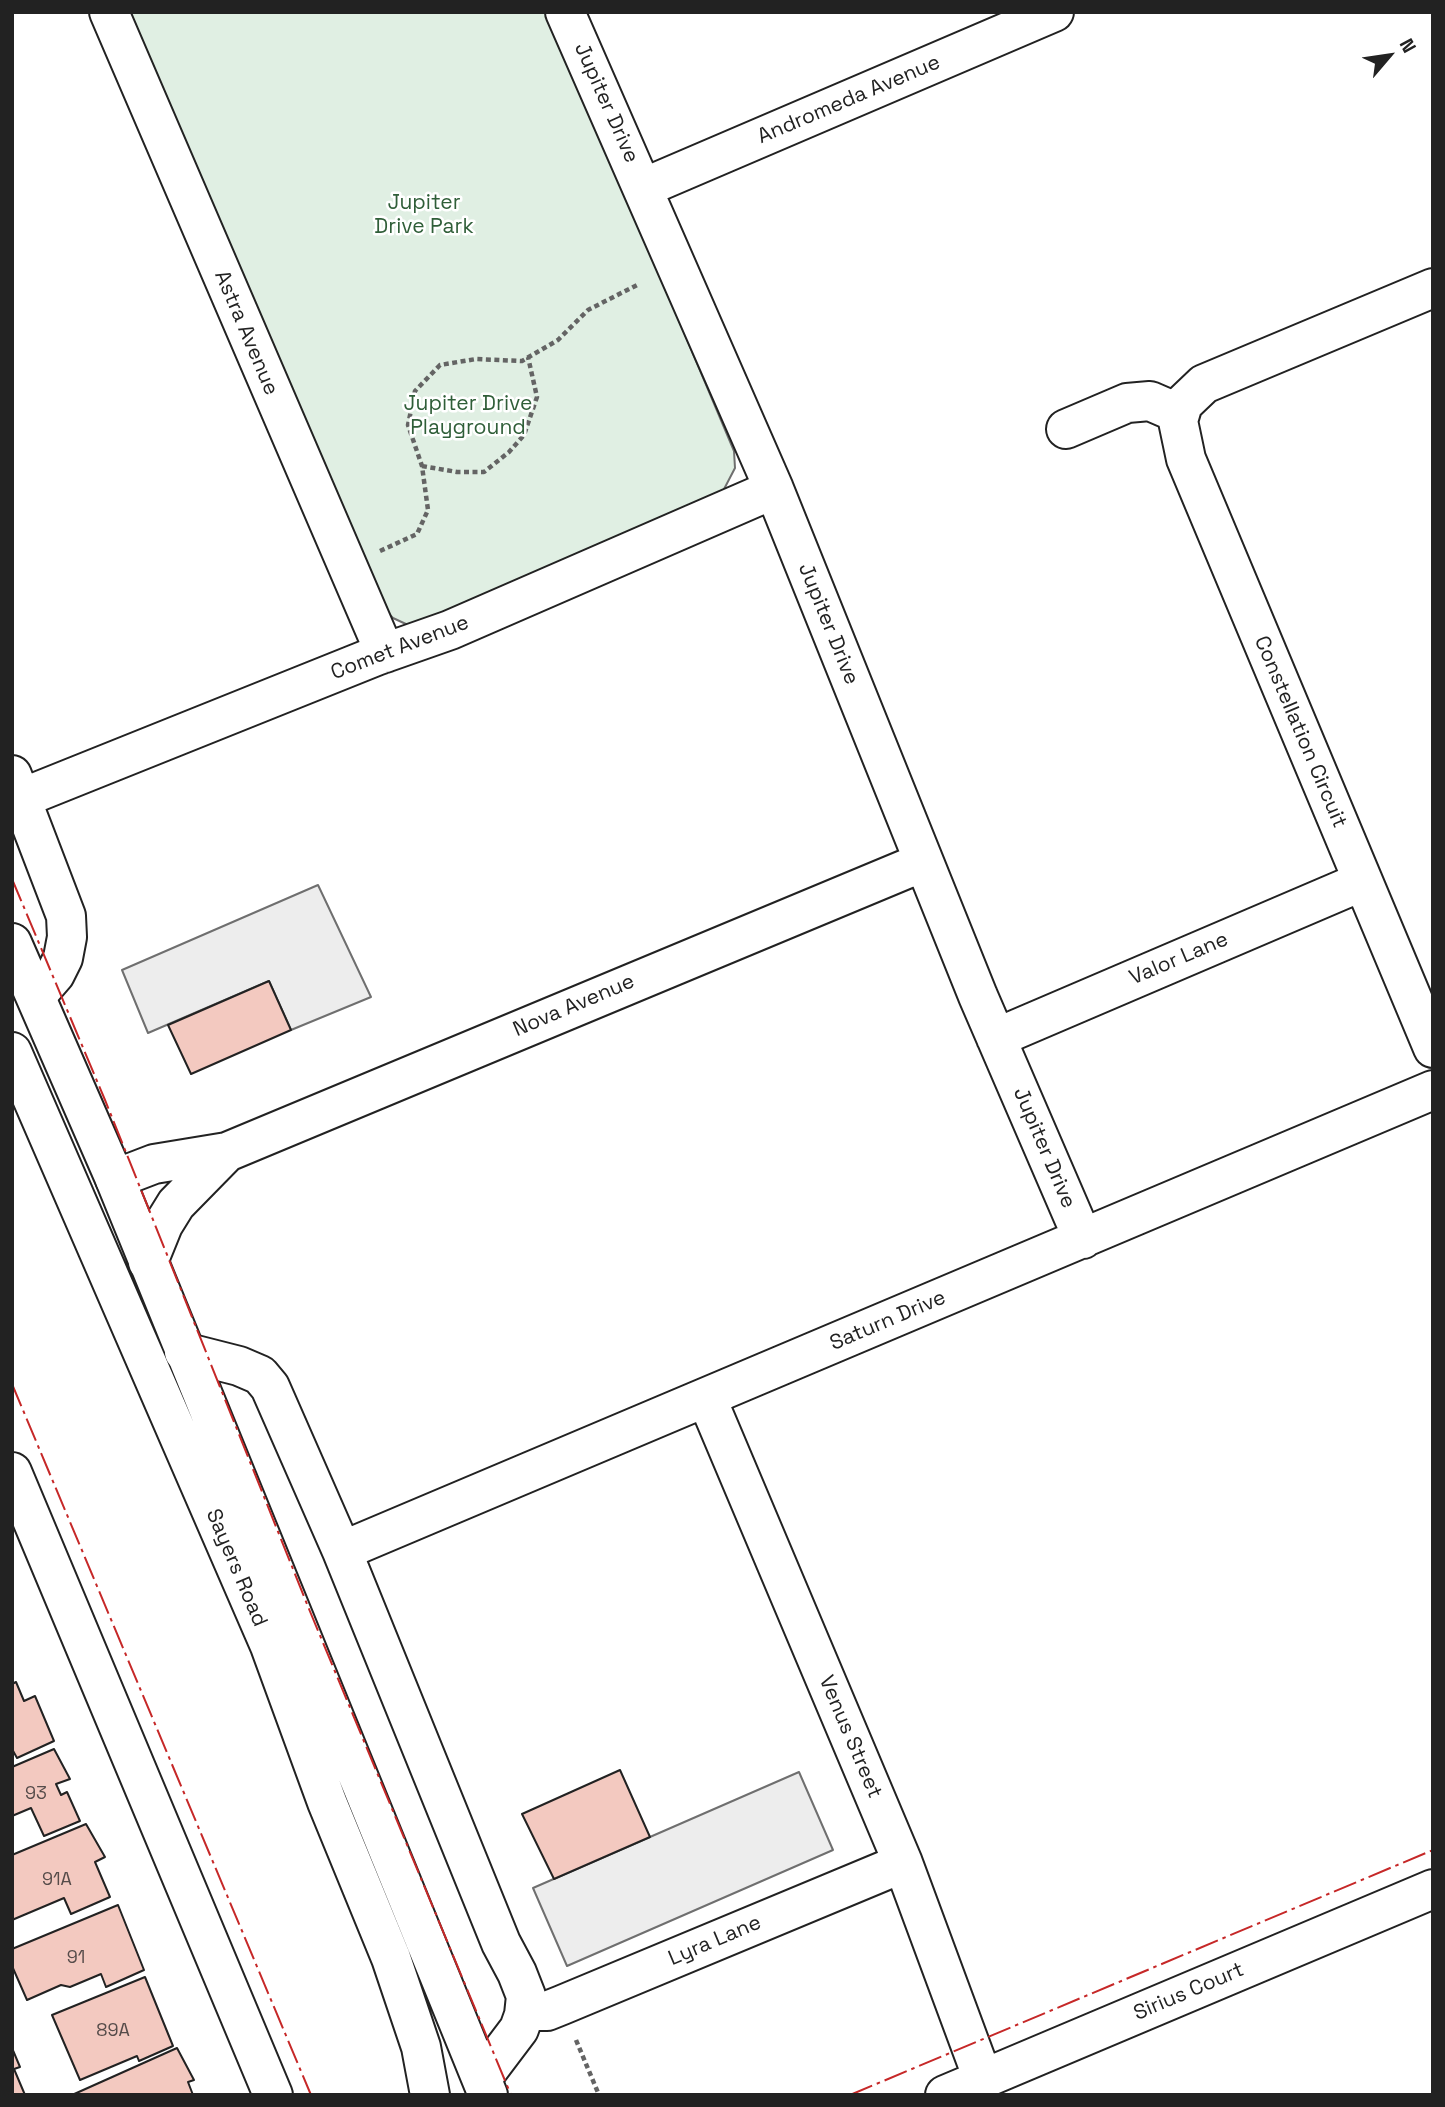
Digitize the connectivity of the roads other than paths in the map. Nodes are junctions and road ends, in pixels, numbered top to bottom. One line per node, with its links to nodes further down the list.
1 (109, 12): 10 (street, Astra Avenue)
2 (565, 12): 5 (street, Jupiter Drive)
3 (1054, 12): 4 (street, Andromeda Avenue)
4 (996, 23): 5 (street, Andromeda Avenue)
5 (643, 188): 9 (street, Jupiter Drive)
6 (1433, 288): 7 (street)
7 (1180, 414): 8 (street); 13 (street, Constellation Circuit)
8 (1066, 429)
9 (774, 489): 10 (street, Comet Avenue); 12 (street, Jupiter Drive)
10 (385, 653): 11 (street, Comet Avenue)
11 (17, 787): 15 (street)
12 (923, 862): 16 (street, Jupiter Drive); 20 (street, Nova Avenue)
13 (1363, 881): 16 (street, Valor Lane); 17 (street, Constellation Circuit)
14 (12, 943): 15 (street, Sayers Road)
15 (36, 996): 21 (street, Sayers Road)
16 (996, 1038): 23 (street, Jupiter Drive)
17 (1433, 1048)
18 (12, 1052): 22 (street, Sayers Road)
19 (1433, 1090): 23 (street, Saturn Drive)
20 (226, 1152): 21 (street, Nova Avenue); 24 (street, Nova Avenue)
21 (115, 1179): 22 (street, Nova Avenue); 24 (street, Sayers Road)
22 (77, 1195): 35 (street, Sayers Road)
23 (1083, 1239): 26 (street, Saturn Drive)
24 (148, 1262): 25 (street, Sayers Road)
25 (184, 1352): 28 (street); 33 (street, Sayers Road)
26 (706, 1399): 28 (street, Saturn Drive); 29 (street, Venus Street)
27 (12, 1472): 34 (street)
28 (342, 1551): 31 (street)
29 (903, 1863): 31 (street, Lyra Lane); 32 (street, Venus Street)
30 (1433, 1889): 32 (street, Sirius Court)
31 (525, 2011): 33 (street, Sayers Road)
32 (983, 2079): 36 (street, Sirius Court)
33 (485, 2087)
34 (273, 2095)
35 (430, 2095)
36 (945, 2095)

